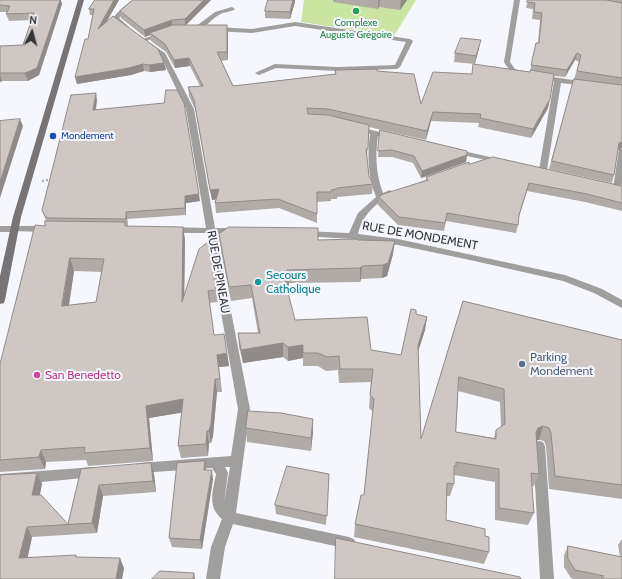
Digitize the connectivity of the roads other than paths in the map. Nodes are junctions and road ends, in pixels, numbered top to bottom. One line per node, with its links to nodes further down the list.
1 (81, 0): 25 (street)
2 (136, 0): 7 (street)
3 (517, 0): 10 (street)
4 (232, 9): 5 (street)
5 (197, 29): 6 (street); 9 (street)
6 (181, 30)
7 (131, 31)
8 (166, 33): 28 (street, RUE DE PINEAU)
9 (259, 73)
10 (558, 80): 11 (street); 20 (street)
11 (594, 85)
12 (343, 125): 13 (street)
13 (374, 132): 14 (street); 23 (street)
14 (397, 138)
15 (442, 148): 17 (street)
16 (622, 151): 21 (street)
17 (488, 158): 18 (street); 19 (street)
18 (509, 163)
19 (474, 164)
20 (543, 170)
21 (616, 188)
22 (401, 190): 23 (street)
23 (380, 197): 31 (street)
24 (0, 229): 25 (street)
25 (14, 229): 26 (street); 32 (street)
26 (59, 230)
27 (162, 230): 28 (street)
28 (211, 231): 29 (street); 35 (street, RUE DE PINEAU)
29 (242, 231)
30 (298, 233): 31 (street, RUE DE MONDEMENT)
31 (353, 236): 33 (street, RUE DE MONDEMENT)
32 (0, 300)
33 (622, 304)
34 (539, 446): 43 (street)
35 (237, 461): 36 (street); 40 (street, RUE DE PINEAU)
36 (215, 462): 37 (street); 40 (street)
37 (127, 469)
38 (104, 471): 39 (street)
39 (0, 480)
40 (229, 517): 41 (street); 42 (street, RUE DE PINEAU)
41 (360, 545)
42 (213, 579)
43 (547, 579)

